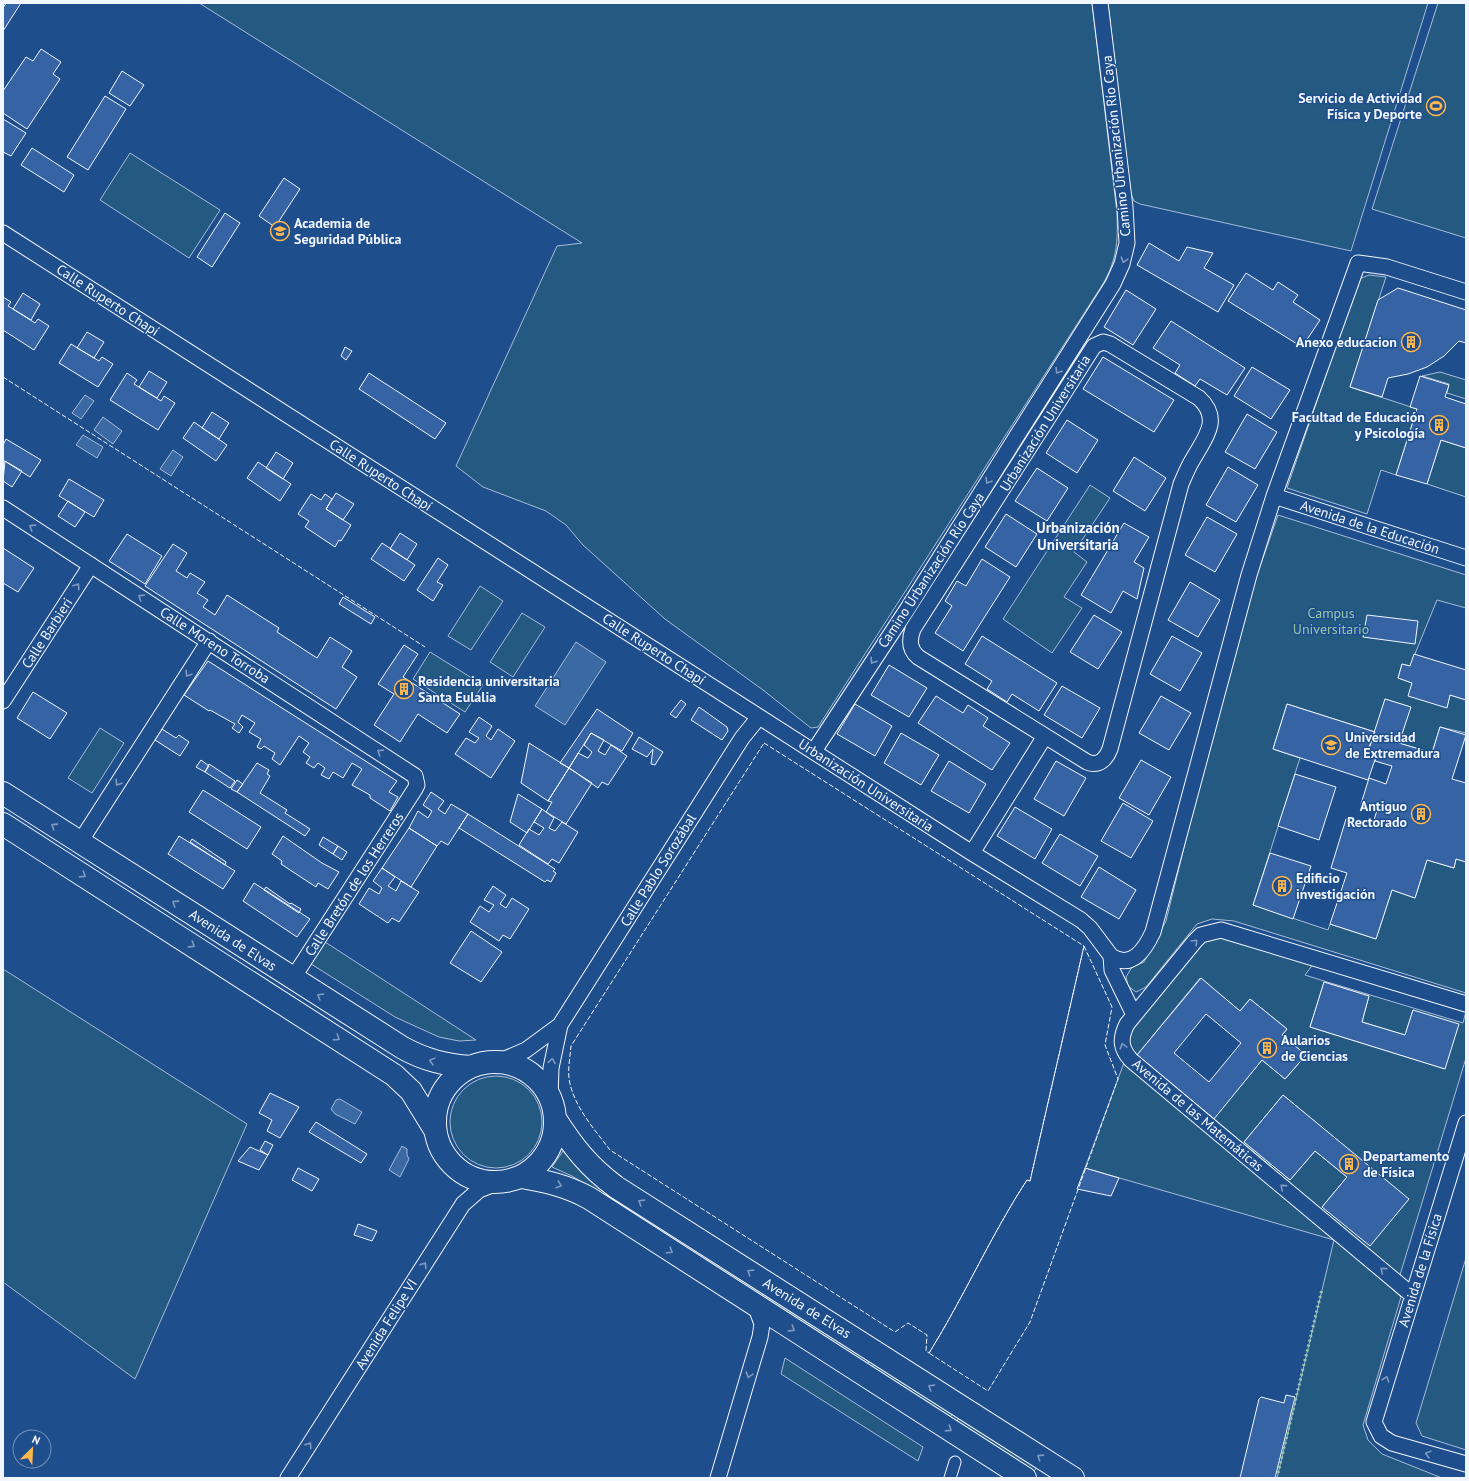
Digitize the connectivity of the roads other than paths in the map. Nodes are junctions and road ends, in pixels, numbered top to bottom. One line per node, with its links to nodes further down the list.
1 (1100, 3): 12 (street, Camino Urbanización Río Caya, one-way to 12)
2 (3, 232): 10 (street, Calle Ruperto Chapí)
3 (1466, 292): 4 (street)
4 (1274, 496): 6 (street, Avenida de la Educación); 18 (street)
5 (3, 508): 7 (street, Calle Moreno Torroba, one-way to 5)
6 (1466, 558)
7 (91, 565): 8 (street, Calle Moreno Torroba, one-way to 7); 9 (street, Calle Barbieri, one-way to 7)
8 (209, 641): 13 (street, Calle Moreno Torroba, one-way to 8); 16 (street, one-way to 16)
9 (3, 701)
10 (759, 717): 12 (street, Urbanización Universitaria); 22 (street, Calle Pablo Sorozábal)
11 (1044, 736): 11 (street, Urbanización Universitaria); 17 (street)
12 (814, 751): 17 (street, Urbanización Universitaria)
13 (415, 790): 19 (street, Calle Bretón de los Herreros)
14 (3, 793): 16 (highway, Avenida de Elvas, one-way to 14)
15 (3, 824): 28 (highway, Avenida de Elvas, one-way to 28)
16 (80, 842): 19 (highway, Avenida de Elvas, one-way to 16)
17 (972, 853): 18 (street, Urbanización Universitaria)
18 (1111, 956): 21 (street, Urbanización Universitaria)
19 (293, 978): 24 (highway, Avenida de Elvas, one-way to 19)
20 (1466, 1004): 21 (street, Avenida de las Matemáticas, one-way to 20)
21 (1134, 1015): 31 (street, Avenida de las Matemáticas, one-way to 21)
22 (560, 1025): 23 (street, Calle Pablo Sorozábal); 25 (street, Calle Pablo Sorozábal, one-way to 22)
23 (498, 1062): 24 (highway); 25 (highway)
24 (471, 1067): 28 (highway)
25 (550, 1098): 26 (highway)
26 (556, 1120): 29 (highway); 39 (highway, Avenida de Elvas, one-way to 26)
27 (1466, 1123): 31 (street, Avenida de la Física)
28 (435, 1130): 30 (highway)
29 (521, 1177): 30 (highway); 32 (highway, Avenida de Elvas, one-way to 32)
30 (497, 1183): 35 (street, Avenida Felipe VI, one-way to 30)
31 (1412, 1295): 34 (street, Avenida de la Física, one-way to 31)
32 (755, 1305): 36 (street, one-way to 36); 38 (highway, Avenida de Elvas, one-way to 38)
33 (955, 1462): 37 (street)
34 (1466, 1464)
35 (288, 1478)
36 (718, 1478)
37 (950, 1478)
38 (1025, 1478)
39 (1073, 1478)

